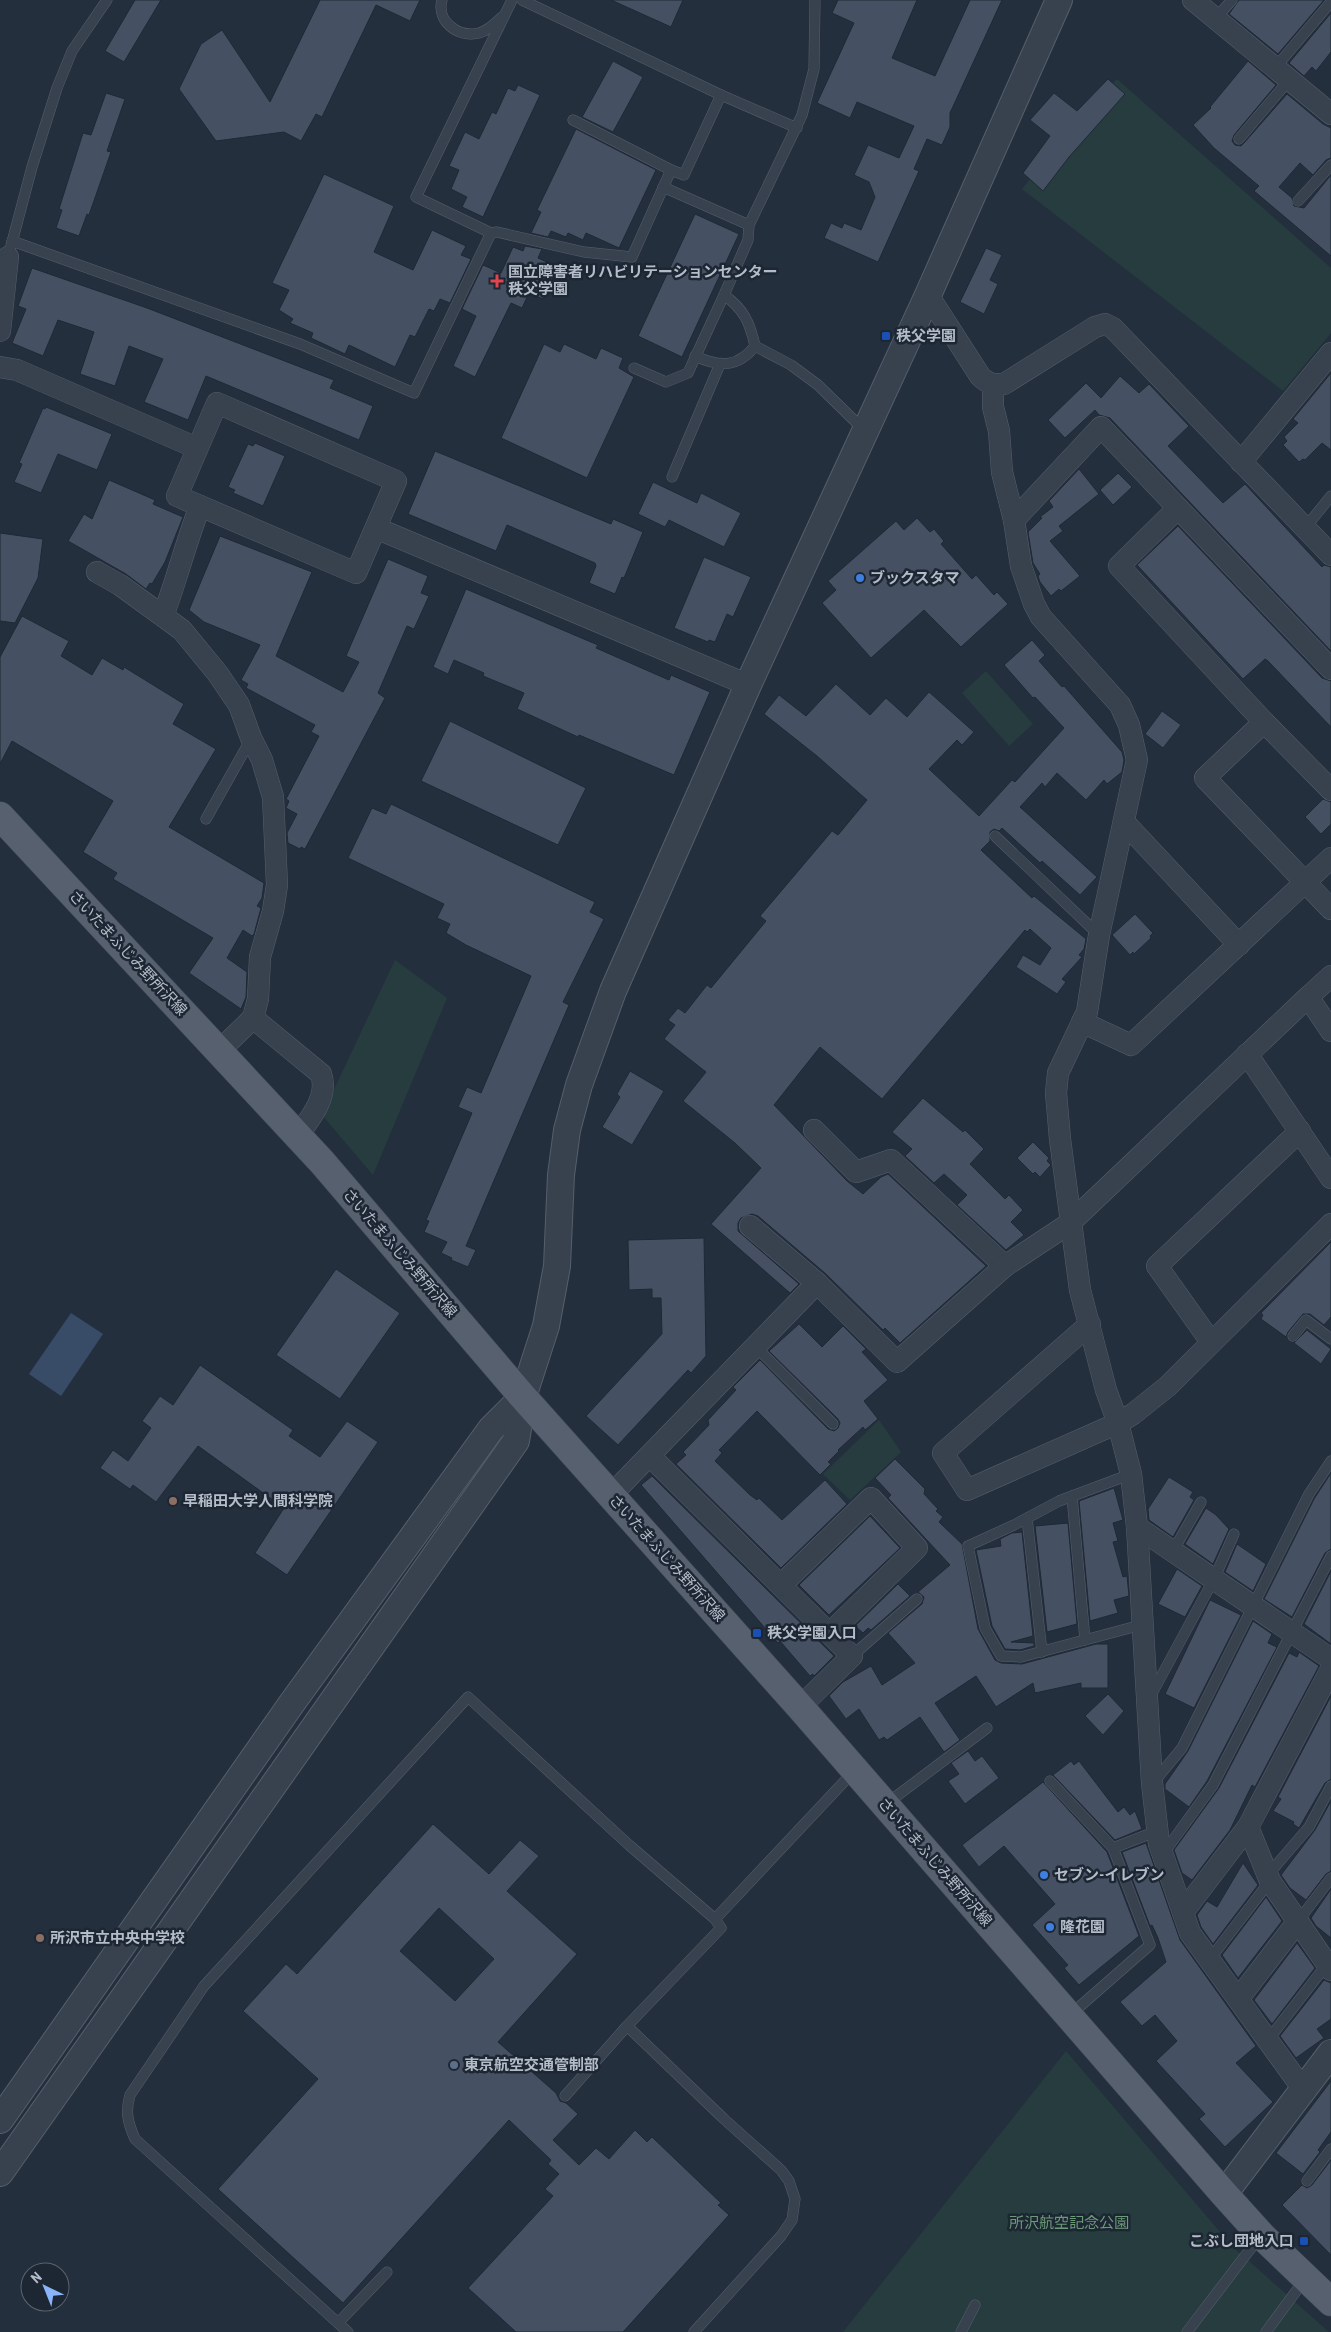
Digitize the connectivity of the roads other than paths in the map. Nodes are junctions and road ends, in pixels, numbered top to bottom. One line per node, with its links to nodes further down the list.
1 (107, 0): 24 (lane)
2 (442, 0): 10 (lane)
3 (512, 0): 10 (lane)
4 (522, 0): 13 (lane)
5 (815, 0): 16 (lane)
6 (1059, 0): 26 (street)
7 (1193, 0): 11 (street)
8 (1232, 0): 11 (lane)
9 (1331, 2): 12 (lane)
10 (506, 14): 23 (lane)
11 (1216, 19): 12 (street)
12 (1282, 74): 14 (street); 17 (lane)
13 (721, 95): 16 (lane); 19 (lane)
14 (1331, 114)
15 (574, 120): 19 (lane)
16 (797, 128): 22 (lane)
17 (1239, 138)
18 (1331, 165): 21 (lane)
19 (671, 170): 20 (lane)
20 (663, 187): 22 (lane); 23 (lane)
21 (1298, 201)
22 (749, 225): 25 (lane)
23 (491, 233): 24 (lane)
24 (10, 249): 27 (street)
25 (724, 295): 28 (lane); 30 (lane)
26 (928, 295): 34 (street); 35 (street)
27 (0, 331)
28 (755, 346): 31 (lane); 35 (lane)
29 (1331, 353): 37 (street)
30 (695, 356): 31 (lane); 33 (lane)
31 (720, 364): 38 (lane)
32 (0, 367): 36 (street)
33 (634, 368)
34 (993, 385): 37 (street); 42 (street)
35 (865, 430): 49 (street)
36 (197, 448): 40 (street); 43 (street)
37 (1241, 462): 44 (street)
38 (672, 477)
39 (1331, 496): 44 (lane)
40 (200, 506): 43 (street); 47 (street)
41 (1178, 508): 42 (street); 48 (street); 50 (street)
42 (1014, 520): 55 (street)
43 (376, 528): 49 (street)
44 (1305, 528): 45 (street)
45 (1331, 555)
46 (97, 572): 47 (street)
47 (163, 616): 51 (street)
48 (1331, 669)
49 (748, 684): 83 (street)
50 (1264, 722): 52 (street); 58 (street)
51 (251, 738): 54 (lane); 64 (street)
52 (1331, 790)
53 (0, 816): 67 (main road, さいたまふじみ野所沢線)
54 (206, 819)
55 (1125, 823): 60 (street); 61 (street)
56 (995, 836): 60 (lane)
57 (1331, 858): 58 (street)
58 (1305, 883): 59 (street); 61 (street)
59 (1331, 909)
60 (1099, 935): 65 (street)
61 (1239, 945): 65 (street)
62 (1331, 976): 63 (street)
63 (1308, 997): 66 (street); 68 (street)
64 (253, 1018): 67 (street); 71 (street)
65 (1082, 1022): 73 (street)
66 (1331, 1031)
67 (219, 1051): 71 (main road, さいたまふじみ野所沢線)
68 (1247, 1054): 70 (street); 73 (street)
69 (814, 1130): 76 (street)
70 (1300, 1131): 72 (street); 81 (street)
71 (298, 1135): 83 (main road, さいたまふじみ野所沢線)
72 (1331, 1178)
73 (1070, 1223): 76 (street); 78 (street)
74 (1331, 1224): 81 (street)
75 (750, 1226): 77 (street)
76 (1005, 1266): 77 (street)
77 (817, 1283): 82 (street)
78 (1090, 1324): 84 (street); 84 (street)
79 (1293, 1336): 80 (lane)
80 (1331, 1339)
81 (1211, 1342): 84 (street)
82 (756, 1346): 85 (lane); 86 (street)
83 (523, 1397): 89 (main road, さいたまふじみ野所沢線); 135 (street); 137 (street)
84 (1118, 1423): 88 (street)
85 (833, 1424)
86 (650, 1456): 89 (street); 98 (street)
87 (1331, 1460): 100 (lane)
88 (1131, 1474): 90 (lane); 93 (street)
89 (611, 1495): 110 (main road, さいたまふじみ野所沢線)
90 (1072, 1496): 92 (lane); 104 (lane)
91 (1201, 1502): 95 (lane)
92 (1027, 1518): 105 (lane); 105 (lane)
93 (1137, 1527): 95 (street); 101 (street)
94 (1234, 1534): 97 (lane)
95 (1173, 1551): 97 (street)
96 (1331, 1556): 102 (lane)
97 (1214, 1579): 100 (street); 109 (lane)
98 (781, 1585): 103 (street); 103 (street)
99 (917, 1600): 106 (lane)
100 (1253, 1605): 102 (street); 114 (lane)
101 (1141, 1625): 104 (lane); 109 (street)
102 (1292, 1632): 107 (street); 120 (lane)
103 (830, 1634): 106 (street)
104 (1085, 1640): 105 (lane)
105 (1042, 1652)
106 (852, 1656): 110 (street)
107 (1331, 1659)
108 (1331, 1669): 117 (street)
109 (1147, 1700): 114 (street)
110 (800, 1707): 112 (main road, さいたまふじみ野所沢線)
111 (987, 1728): 116 (lane)
112 (855, 1770): 116 (main road, さいたまふじみ野所沢線); 124 (lane)
113 (1050, 1781): 119 (lane)
114 (1152, 1784): 118 (street)
115 (1331, 1786): 122 (lane)
116 (885, 1805): 129 (main road, さいたまふじみ野所沢線)
117 (1248, 1827): 122 (street); 123 (street)
118 (1157, 1830): 119 (lane); 120 (street)
119 (1113, 1848): 129 (lane)
120 (1163, 1854): 123 (street)
121 (1331, 1878): 125 (lane)
122 (1269, 1879): 125 (street); 126 (lane)
123 (1183, 1912): 126 (street)
124 (715, 1919): 130 (lane); 145 (lane)
125 (1298, 1921): 127 (street); 128 (street)
126 (1210, 1959): 128 (street)
127 (1328, 1961): 131 (lane)
128 (1238, 1998): 131 (street)
129 (1069, 2016): 139 (main road, さいたまふじみ野所沢線)
130 (627, 2026): 134 (lane); 147 (lane)
131 (1268, 2040): 133 (street)
132 (1331, 2054): 133 (street)
133 (1303, 2089): 139 (street)
134 (566, 2096)
135 (0, 2120)
136 (1331, 2149): 138 (lane)
137 (0, 2173)
138 (1307, 2181)
139 (1224, 2194): 140 (main road, さいたまふじみ野所沢線)
140 (1260, 2235): 142 (main road, さいたまふじみ野所沢線); 149 (lane)
141 (387, 2272): 145 (lane)
142 (1305, 2279): 143 (main road, さいたまふじみ野所沢線); 150 (lane)
143 (1331, 2302)
144 (975, 2305): 148 (lane)
145 (338, 2323): 146 (lane)
146 (348, 2332)
147 (694, 2332)
148 (961, 2332)
149 (1188, 2332)
150 (1266, 2332)

